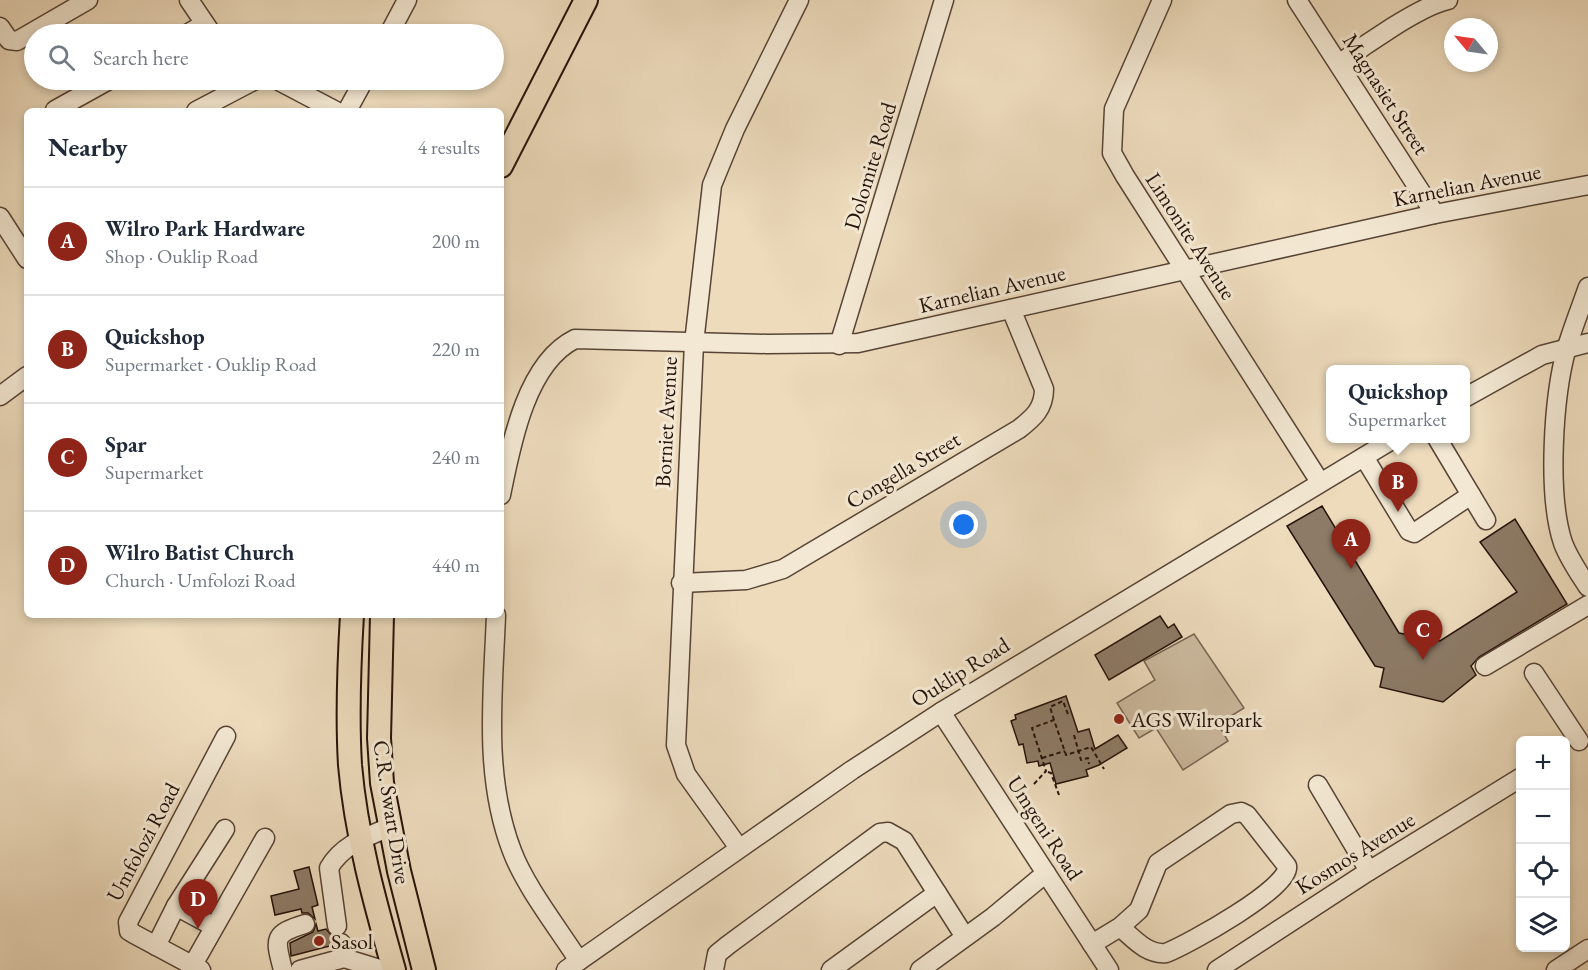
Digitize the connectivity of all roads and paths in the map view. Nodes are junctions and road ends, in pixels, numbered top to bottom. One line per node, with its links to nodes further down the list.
1 (88, 0): 10 (street)
2 (189, 0): 11 (street)
3 (407, 0): 12 (street)
4 (586, 0): 24 (main road)
5 (799, 0): 32 (street, Borniet Avenue)
6 (944, 0): 34 (street, Dolomite Road)
7 (1162, 0): 29 (street, Limonite Avenue)
8 (1297, 0): 15 (street, Magnasiet Street)
9 (1448, 0): 15 (street)
10 (45, 24)
11 (205, 24)
12 (394, 24)
13 (0, 27): 14 (street)
14 (24, 36)
15 (1338, 64): 26 (street, Magnasiet Street)
16 (91, 90): 20 (street)
17 (236, 90): 21 (street)
18 (296, 90): 22 (street)
19 (359, 90): 23 (street)
20 (59, 108)
21 (202, 108)
22 (330, 108)
23 (349, 108)
24 (504, 160)
25 (1588, 185): 26 (street, Karnelian Avenue)
26 (1435, 214): 29 (street, Karnelian Avenue)
27 (0, 217): 28 (street)
28 (24, 254)
29 (1185, 270): 31 (street, Karnelian Avenue); 43 (street, Limonite Avenue)
30 (1588, 287): 35 (street)
31 (1011, 309): 34 (street, Karnelian Avenue); 46 (street, Congella Street)
32 (694, 343): 34 (street, Karnelian Avenue); 42 (street, Karnelian Avenue); 46 (street, Borniet Avenue)
33 (1588, 343): 35 (street)
34 (839, 345)
35 (1567, 348): 37 (street); 47 (street)
36 (24, 378): 38 (street)
37 (1470, 395)
38 (0, 396)
39 (1387, 443): 41 (street, Ouklip Road)
40 (1440, 443): 44 (street)
41 (1364, 457): 43 (street, Ouklip Road); 44 (street)
42 (504, 482)
43 (1320, 482): 54 (street, Ouklip Road)
44 (1471, 495): 45 (street)
45 (1486, 520)
46 (681, 583): 74 (street, Borniet Avenue)
47 (1588, 587)
48 (1588, 604): 52 (street)
49 (352, 618): 73 (main road, C.R. Swart Drive)
50 (382, 618): 70 (main road, C.R. Swart Drive)
51 (496, 618): 86 (street)
52 (1485, 666)
53 (1533, 673): 59 (street)
54 (941, 712): 74 (street, Ouklip Road); 76 (street, Umgeni Road)
55 (1069, 717): 56 (path)
56 (1054, 720): 60 (path); 62 (path)
57 (1074, 735): 61 (path)
58 (226, 736): 84 (street, Umfolozi Road)
59 (1578, 742)
60 (1065, 751): 61 (path); 62 (path)
61 (1078, 751): 63 (path); 64 (path)
62 (1042, 758): 65 (path)
63 (1089, 764)
64 (1104, 769)
65 (1046, 771): 67 (path); 69 (path)
66 (1516, 781): 75 (street, Kosmos Avenue)
67 (1034, 784)
68 (1318, 785): 75 (street)
69 (1059, 795)
70 (390, 827): 73 (street); 92 (main road, C.R. Swart Drive)
71 (225, 830): 78 (street)
72 (265, 838): 79 (street)
73 (361, 839): 81 (street); 91 (main road, C.R. Swart Drive)
74 (739, 848): 86 (street, Ouklip Road)
75 (1369, 871): 97 (street, Kosmos Avenue)
76 (1046, 873): 82 (street); 83 (street, Umgeni Road)
77 (937, 893): 82 (street); 93 (street); 94 (street)
78 (176, 906): 79 (street); 84 (street)
79 (213, 926): 87 (street)
80 (1120, 927): 80 (street); 83 (street)
81 (339, 936): 88 (street); 89 (street); 90 (street)
82 (965, 937): 95 (street)
83 (1092, 944): 96 (street, Umgeni Road)
84 (156, 946): 87 (street, Umfolozi Road)
85 (1588, 949): 98 (street)
86 (572, 965)
87 (195, 969)
88 (283, 970)
89 (300, 970)
90 (383, 970)
91 (394, 970)
92 (424, 970)
93 (714, 970)
94 (831, 970)
95 (920, 970)
96 (1109, 970)
97 (1217, 970)
98 (1556, 970)

